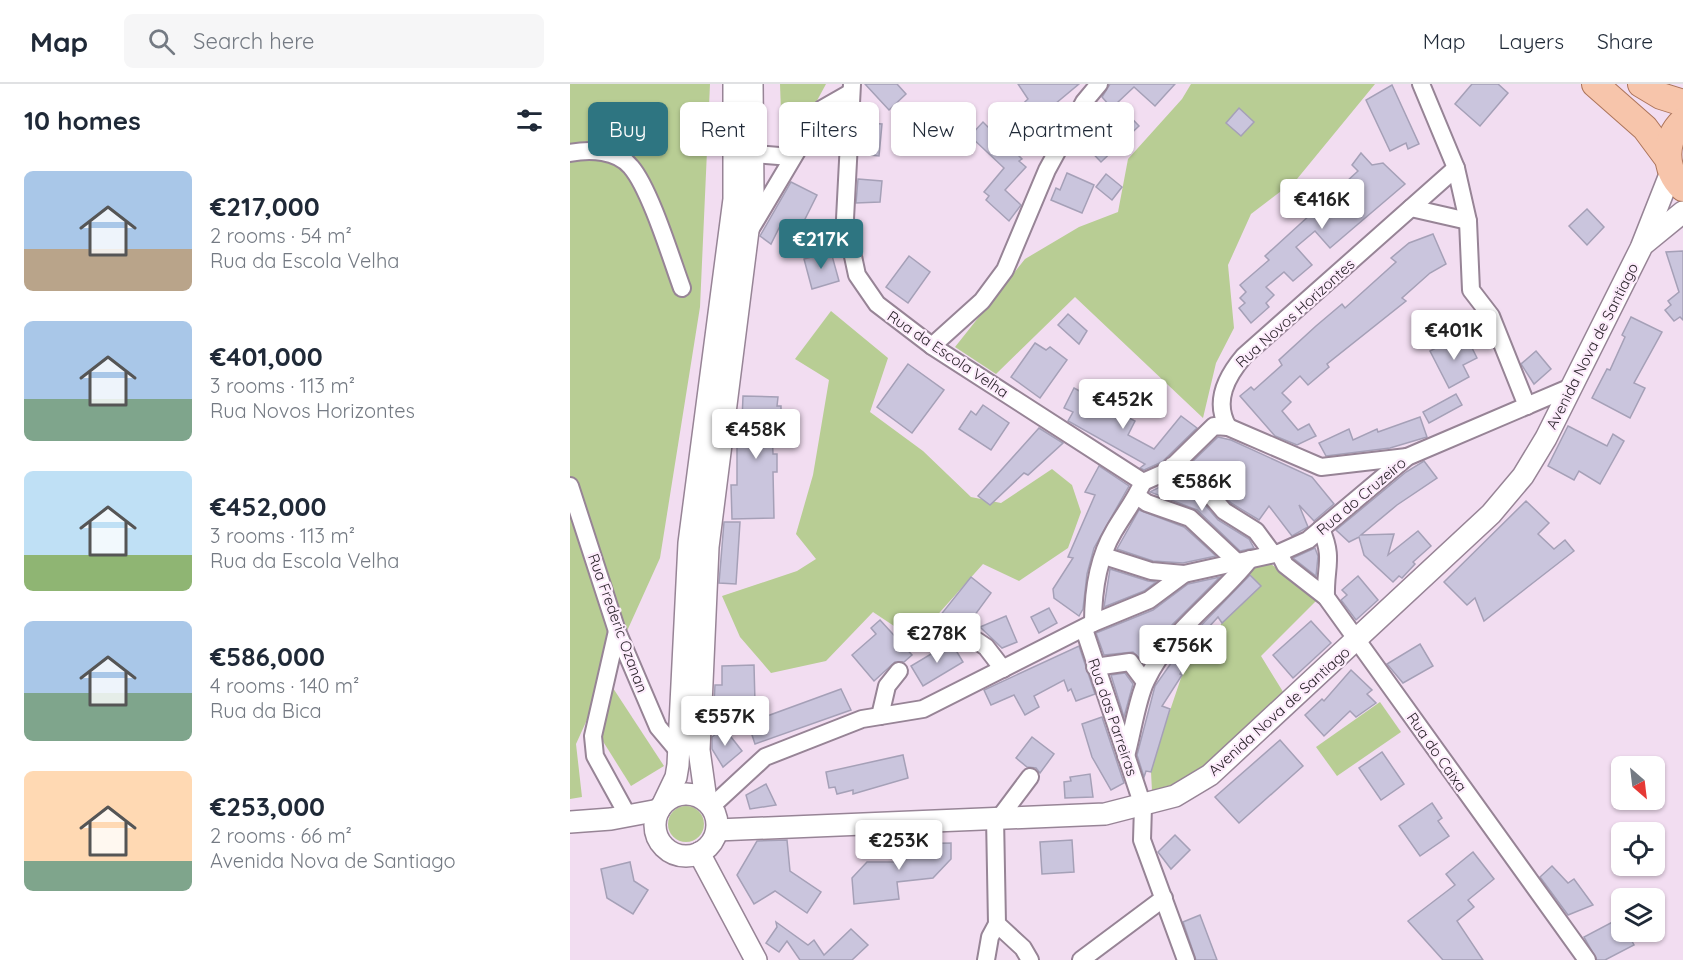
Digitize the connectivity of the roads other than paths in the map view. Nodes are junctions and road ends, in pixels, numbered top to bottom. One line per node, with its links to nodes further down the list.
1 (734, 84): 46 (street)
2 (752, 84): 8 (street)
3 (1099, 84): 23 (street)
4 (1421, 84): 15 (street)
5 (1595, 84): 16 (main road)
6 (1641, 84): 9 (main road)
7 (851, 89): 14 (street); 23 (street, Rua da Escola Velha)
8 (753, 102)
9 (1683, 103)
10 (1683, 121): 16 (main road)
11 (570, 153): 22 (street)
12 (767, 155): 14 (street)
13 (754, 156): 20 (street)
14 (791, 157): 20 (street)
15 (1456, 168): 17 (street, Rua Novos Horizontes); 19 (street)
16 (1674, 173): 21 (street, Avenida Nova de Santiago)
17 (1411, 208): 19 (street); 26 (street, Rua Novos Horizontes)
18 (1683, 212): 21 (street, Avenida Nova de Santiago)
19 (1468, 221): 25 (street)
20 (748, 234): 49 (street)
21 (1641, 248): 24 (street, Avenida Nova de Santiago)
22 (682, 288)
23 (932, 346): 30 (street, Rua da Escola Velha)
24 (1571, 387): 25 (street, Rua do Cruzeiro); 39 (street, Avenida Nova de Santiago)
25 (1527, 405): 27 (street, Rua do Cruzeiro)
26 (1228, 427): 27 (street); 28 (street)
27 (1407, 457): 31 (street, Rua do Cruzeiro)
28 (1172, 466): 30 (street); 32 (street, Rua do Caixa)
29 (570, 486): 38 (street, Rua Frederic Ozanan)
30 (1140, 489): 33 (street, Rua das Parreiras); 34 (street, Rua da Escola Velha)
31 (1321, 529): 32 (street, Rua do Cruzeiro); 36 (street)
32 (1276, 554): 34 (street, Rua do Cruzeiro); 36 (street, Rua do Caixa)
33 (1104, 556): 35 (street); 37 (street, Rua das Parreiras)
34 (1244, 560): 35 (street, Rua do Cruzeiro); 44 (street)
35 (1184, 574): 37 (street)
36 (1326, 597): 39 (street, Rua do Caixa)
37 (1088, 626): 41 (street, Rua das Parreiras); 42 (street)
38 (617, 631): 46 (street, Rua Frederic Ozanan); 52 (street)
39 (1356, 640): 51 (street, Avenida Nova de Santiago); 66 (street, Rua do Caixa)
40 (977, 641): 42 (street)
41 (1095, 667): 44 (street); 47 (street, Rua das Parreiras)
42 (1003, 669): 45 (street)
43 (899, 671): 45 (street)
44 (1144, 682): 47 (street)
45 (880, 716): 49 (street)
46 (679, 752): 50 (street)
47 (1126, 756): 51 (street, Rua das Parreiras)
48 (1030, 777): 53 (street)
49 (709, 803): 50 (street); 56 (street)
50 (661, 806): 52 (street); 57 (street)
51 (1143, 806): 53 (street, Avenida Nova de Santiago); 59 (street)
52 (628, 816): 54 (street)
53 (997, 817): 56 (street, Avenida Nova de Santiago); 60 (street)
54 (593, 820): 55 (street); 57 (street)
55 (570, 822)
56 (717, 830): 58 (street)
57 (663, 845): 58 (street)
58 (699, 853): 61 (street)
59 (1164, 898): 64 (street); 65 (street)
60 (997, 924): 62 (street); 63 (street)
61 (753, 959)
62 (986, 960)
63 (1030, 960)
64 (1081, 960)
65 (1186, 960)
66 (1587, 960)

